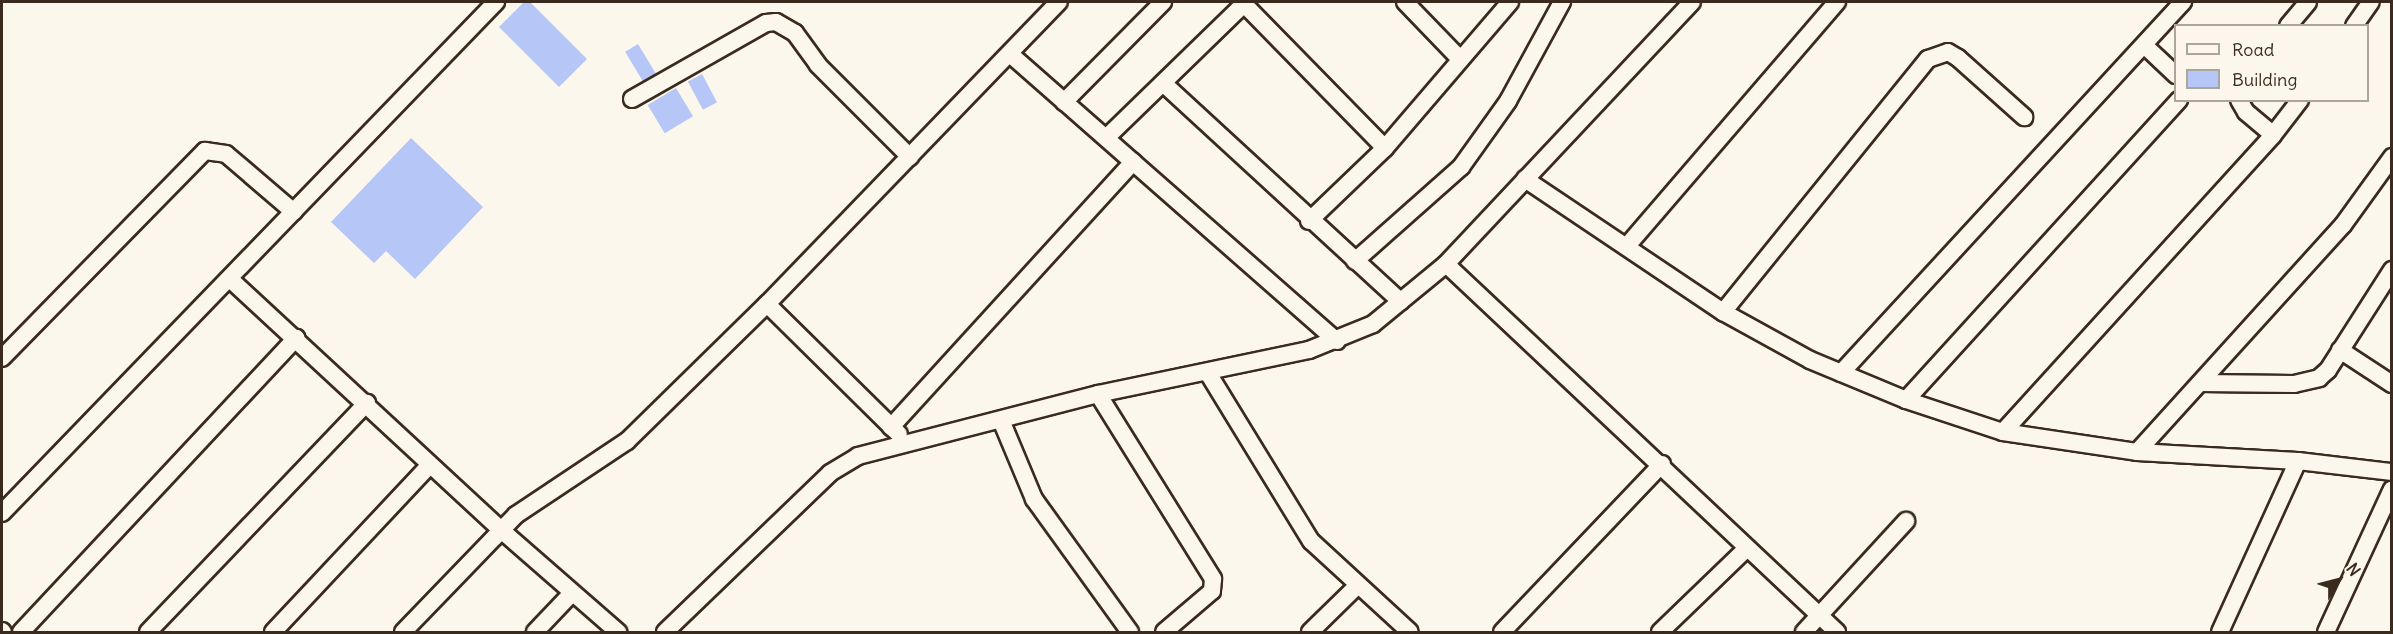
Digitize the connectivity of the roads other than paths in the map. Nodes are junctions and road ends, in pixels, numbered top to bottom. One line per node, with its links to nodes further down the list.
1 (496, 2): 33 (street)
2 (1059, 2): 16 (street)
3 (1163, 2): 21 (street)
4 (1405, 2): 17 (street)
5 (1510, 2): 17 (street)
6 (1562, 2): 36 (street)
7 (1692, 2): 32 (street)
8 (1837, 2): 35 (street)
9 (2183, 2): 15 (street)
10 (2308, 2): 13 (street)
11 (2371, 2): 14 (street)
12 (1243, 3): 19 (street); 28 (street)
13 (2291, 24)
14 (2355, 24)
15 (2144, 45): 18 (street); 48 (street)
16 (1010, 54): 21 (street); 29 (street)
17 (1460, 58): 28 (street)
18 (2174, 74)
19 (1163, 83): 27 (street); 34 (street)
20 (632, 99): 29 (street)
21 (1064, 102): 27 (street)
22 (2176, 102): 52 (street)
23 (2240, 102): 26 (street)
24 (2298, 102): 26 (street)
25 (2024, 117): 42 (street)
26 (2273, 135): 56 (street)
27 (1106, 138): 31 (street)
28 (1385, 148): 34 (street)
29 (910, 157): 41 (street)
30 (2391, 157): 49 (street)
31 (1133, 162): 44 (street); 55 (street)
32 (1525, 179): 35 (street); 37 (street)
33 (294, 212): 39 (street); 46 (street)
34 (1309, 221): 36 (street)
35 (1627, 246): 42 (street)
36 (1355, 261): 40 (street)
37 (1446, 264): 40 (street); 60 (street)
38 (2391, 270): 45 (street)
39 (230, 279): 43 (street); 64 (street)
40 (1401, 302): 44 (street)
41 (767, 304): 55 (street); 66 (street)
42 (1723, 312): 48 (street)
43 (296, 338): 53 (street); 71 (street)
44 (1337, 341): 47 (street)
45 (2340, 350): 49 (street); 50 (street)
46 (2, 358)
47 (1208, 373): 51 (street); 68 (street)
48 (1841, 373): 52 (street)
49 (2200, 382): 58 (street)
50 (2391, 384)
51 (1098, 394): 54 (street); 79 (street)
52 (1906, 400): 56 (street)
53 (367, 403): 61 (street); 72 (street)
54 (1001, 420): 57 (street); 78 (street)
55 (891, 427): 57 (street)
56 (2003, 432): 58 (street)
57 (906, 441): 77 (street)
58 (2137, 452): 59 (street)
59 (2298, 461): 62 (street); 86 (street)
60 (1662, 464): 67 (street); 82 (street)
61 (430, 465): 66 (street); 73 (street)
62 (2391, 472)
63 (2391, 489): 87 (street)
64 (2, 513)
65 (1906, 521): 70 (street)
66 (500, 529): 69 (street); 74 (street)
67 (1746, 549): 70 (street); 83 (street)
68 (1358, 585): 80 (street); 81 (street)
69 (571, 594): 75 (street); 76 (street)
70 (1819, 617): 84 (street); 85 (street)
71 (21, 633)
72 (148, 633)
73 (273, 633)
74 (403, 633)
75 (535, 633)
76 (618, 633)
77 (665, 633)
78 (1130, 633)
79 (1164, 633)
80 (1310, 633)
81 (1410, 633)
82 (1502, 633)
83 (1660, 633)
84 (1804, 633)
85 (1837, 633)
86 (2220, 633)
87 (2326, 633)

